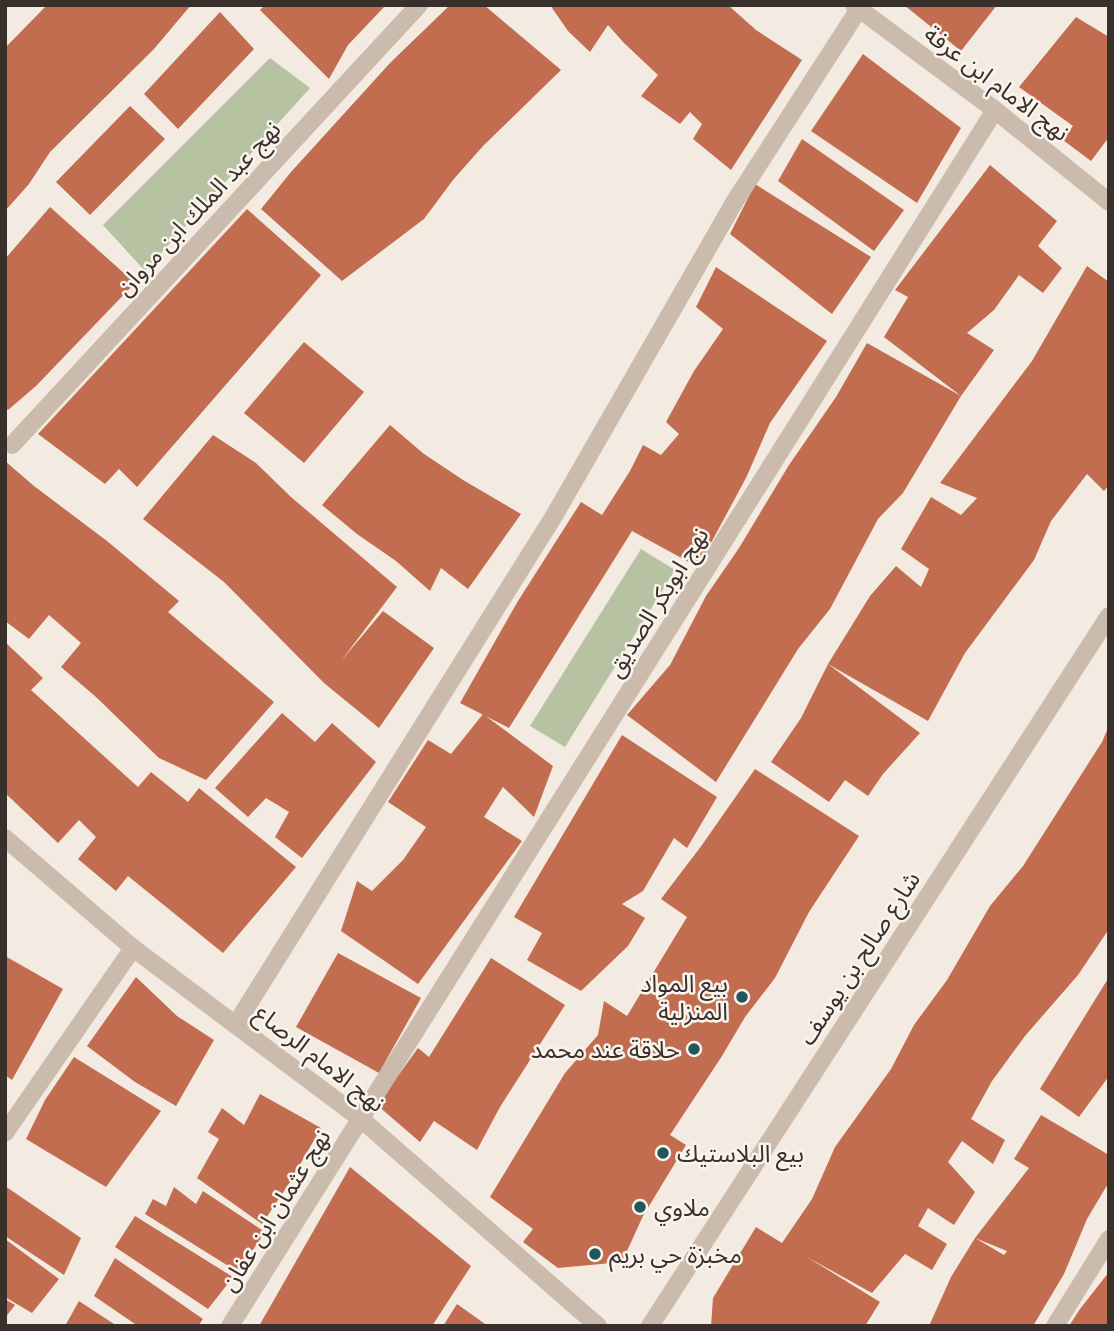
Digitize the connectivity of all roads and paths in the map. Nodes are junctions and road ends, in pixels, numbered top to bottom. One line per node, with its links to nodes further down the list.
1 (419, 5): 5 (street, نهج عبد الملك ابن مروان)
2 (856, 7): 3 (street, نهج الامام ابن عرفة); 9 (street)
3 (995, 110): 4 (street, نهج الامام ابن عرفة); 10 (street, نهج ابوبكر الصديق)
4 (1109, 202)
5 (12, 445)
6 (1109, 616): 15 (street, شارع صالح بن يوسف)
7 (5, 838): 8 (street, نهج الامام الرصاع)
8 (132, 948): 9 (street, نهج الامام الرصاع); 11 (street)
9 (236, 1024): 10 (street, نهج الامام الرصاع)
10 (361, 1119): 13 (street, نهج عثمان ابن عفان); 14 (street, نهج الامام الرصاع)
11 (5, 1133)
12 (1109, 1240): 16 (street)
13 (230, 1326)
14 (598, 1326)
15 (650, 1326)
16 (1055, 1326)

